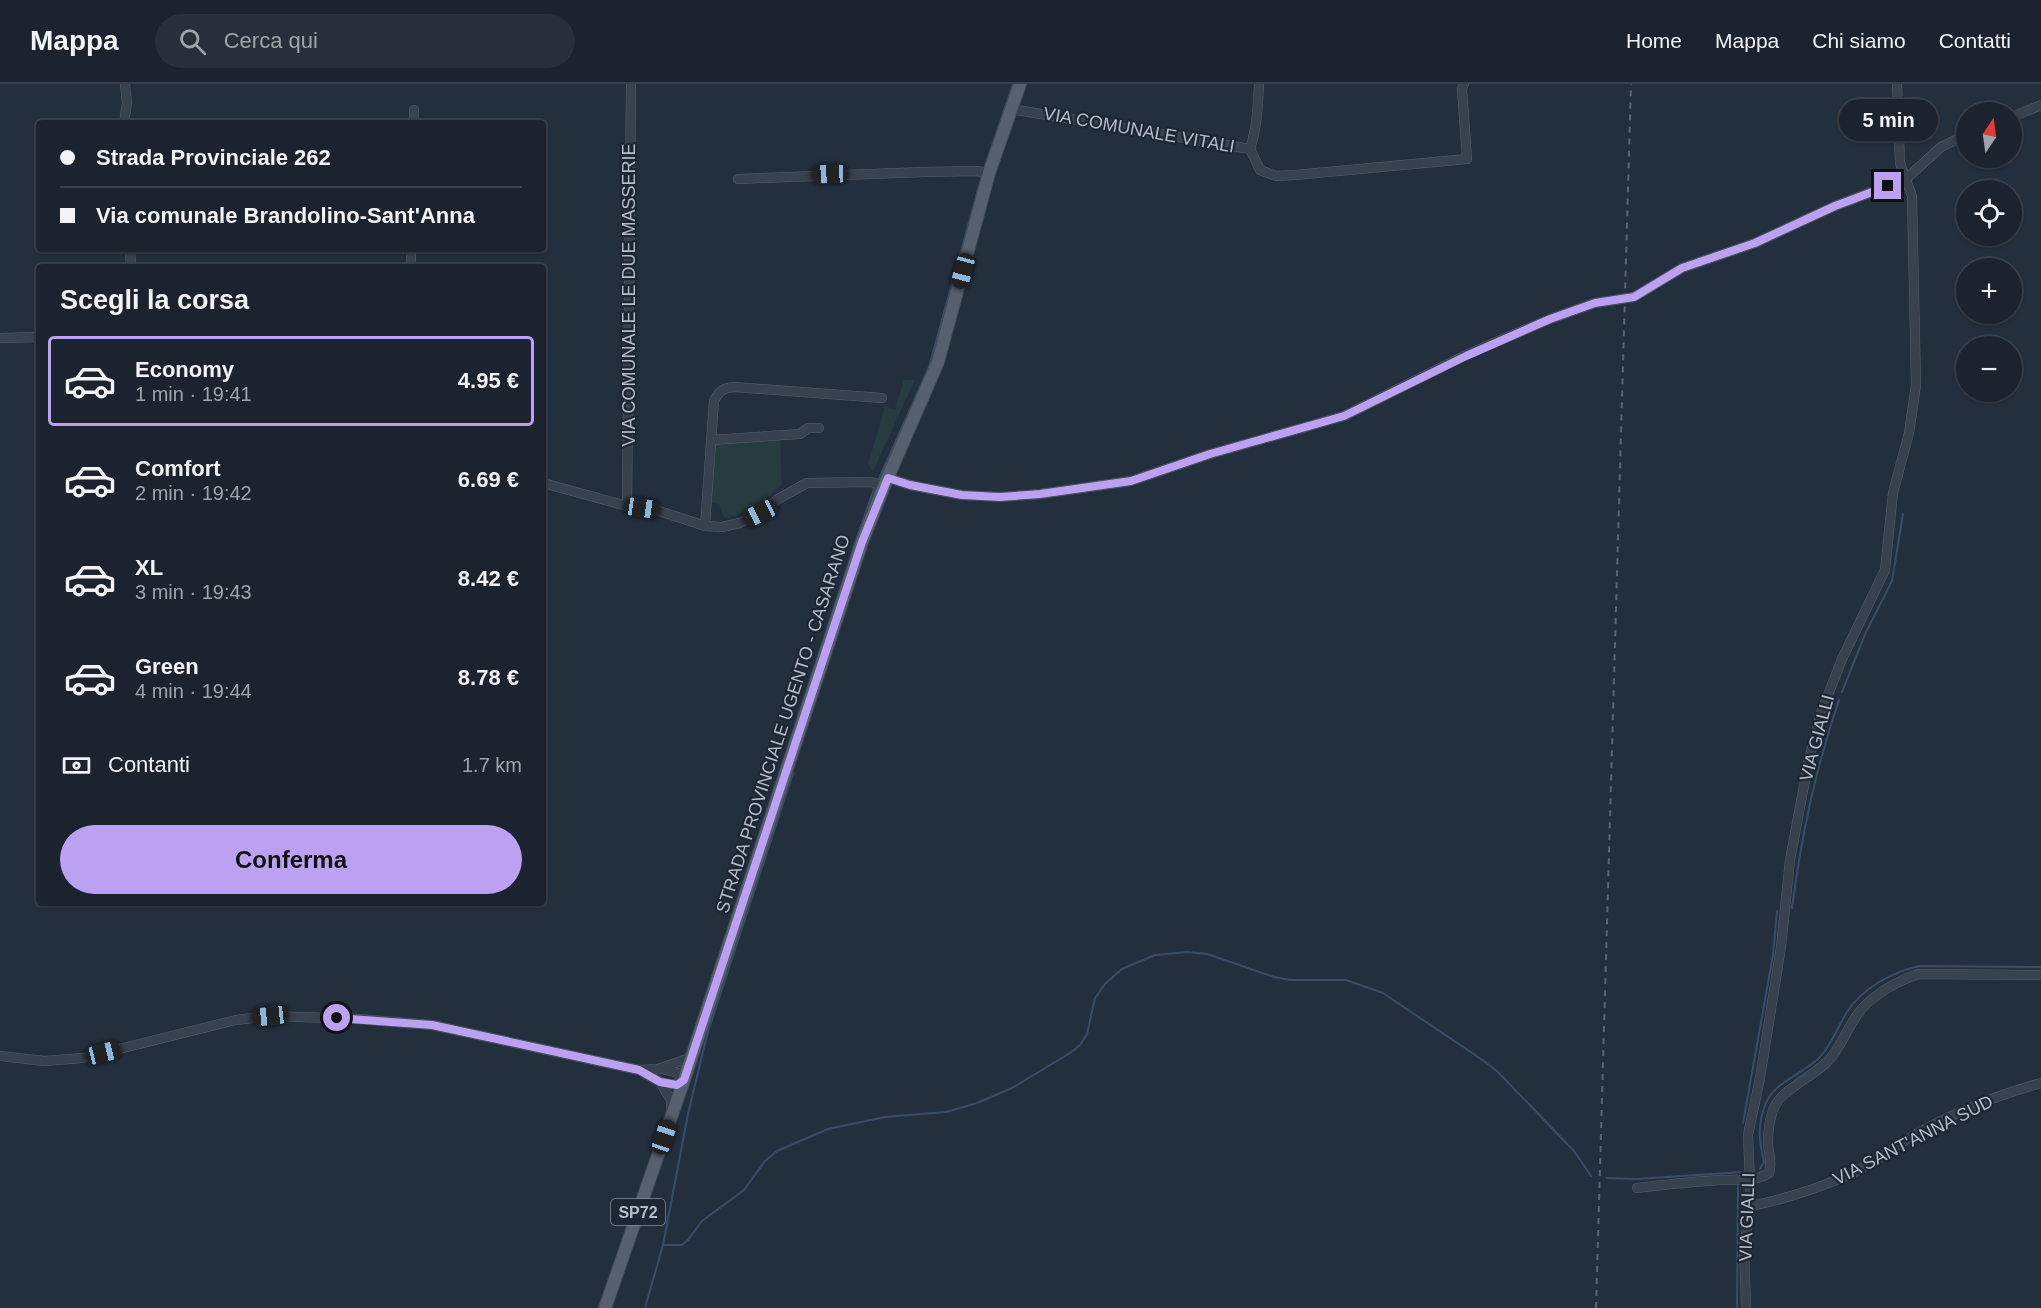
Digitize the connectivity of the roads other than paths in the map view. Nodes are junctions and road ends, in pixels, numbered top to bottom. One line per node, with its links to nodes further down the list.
1 (125, 84): 11 (street)
2 (631, 84): 25 (street, VIA COMUNALE LE DUE MASSERIE)
3 (1020, 84): 8 (main road, STRADA PROVINCIALE UGENTO - CASARANO / SP72)
4 (1259, 84): 14 (street)
5 (1464, 84): 14 (street, VIA COMUNALE VITALI)
6 (1897, 84): 17 (street, VIA GIALLI)
7 (2041, 105): 10 (street)
8 (1011, 109): 14 (street, VIA COMUNALE VITALI); 15 (main road, STRADA PROVINCIALE UGENTO - CASARANO / SP72)
9 (414, 110): 12 (street)
10 (2022, 113)
11 (124, 120)
12 (414, 120)
13 (1956, 140): 17 (street)
14 (1250, 149)
15 (989, 173): 16 (street); 23 (main road, STRADA PROVINCIALE UGENTO - CASARANO / SP72)
16 (738, 179)
17 (1906, 179): 23 (street); 36 (street, VIA GIALLI)
18 (36, 337): 19 (street)
19 (0, 338)
20 (882, 398): 22 (street)
21 (819, 428): 22 (street)
22 (711, 440): 26 (street)
23 (886, 482): 26 (street); 29 (main road, STRADA PROVINCIALE UGENTO - CASARANO / SP72)
24 (546, 484): 25 (street)
25 (627, 506): 26 (street)
26 (705, 526)
27 (2041, 975): 36 (street)
28 (0, 1056): 31 (street)
29 (690, 1058): 30 (street); 32 (main road, STRADA PROVINCIALE UGENTO - CASARANO / SP72)
30 (658, 1069): 31 (street); 32 (street)
31 (639, 1070): 33 (street)
32 (684, 1080): 33 (street); 35 (main road, STRADA PROVINCIALE UGENTO - CASARANO / SP72)
33 (660, 1082): 35 (street)
34 (2041, 1083): 38 (street, VIA SANT'ANNA SUD)
35 (671, 1116): 39 (main road, STRADA PROVINCIALE UGENTO - CASARANO / SP72)
36 (1742, 1180): 37 (street); 38 (street, VIA GIALLI)
37 (1637, 1188)
38 (1751, 1206): 40 (street, VIA GIALLI)
39 (605, 1308)
40 (1746, 1308)

